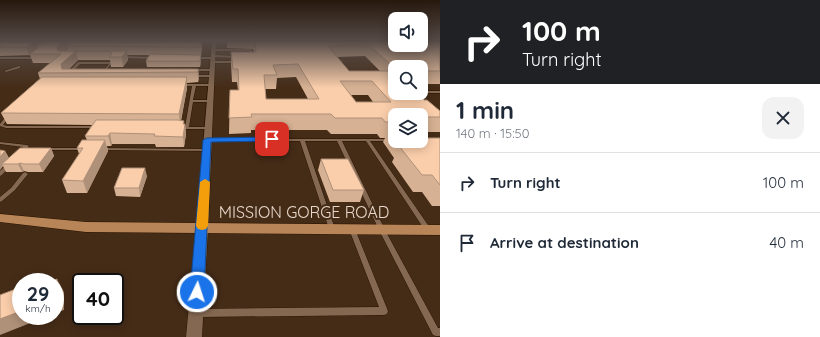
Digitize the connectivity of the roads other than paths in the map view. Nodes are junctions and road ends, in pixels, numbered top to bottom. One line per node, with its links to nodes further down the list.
1 (33, 57): 4 (lane)
2 (214, 57): 3 (lane); 7 (lane); 8 (lane); 18 (main road)
3 (252, 57): 9 (lane)
4 (0, 58)
5 (118, 58): 6 (lane)
6 (158, 58)
7 (190, 58)
8 (237, 62)
9 (253, 62)
10 (19, 67): 17 (lane)
11 (73, 69): 12 (lane); 14 (lane); 19 (lane)
12 (80, 69)
13 (99, 69): 14 (lane)
14 (106, 69): 15 (lane)
15 (113, 70)
16 (189, 70): 18 (lane)
17 (6, 71)
18 (212, 73): 20 (lane); 23 (main road)
19 (74, 76)
20 (189, 76)
21 (178, 85): 22 (lane)
22 (194, 85): 23 (lane); 26 (lane)
23 (212, 85): 27 (main road)
24 (428, 92): 25 (lane)
25 (440, 92)
26 (191, 101): 27 (lane); 31 (lane)
27 (210, 101): 32 (main road)
28 (11, 114): 29 (lane)
29 (100, 127)
30 (171, 128): 31 (lane)
31 (187, 128): 32 (lane)
32 (208, 128): 38 (main road)
33 (302, 140): 34 (lane); 38 (lane); 49 (lane)
34 (339, 140): 35 (lane); 51 (lane)
35 (367, 140): 36 (lane); 52 (lane)
36 (388, 140)
37 (0, 143): 42 (lane)
38 (207, 145): 41 (lane); 48 (main road)
39 (38, 148): 40 (lane)
40 (91, 149)
41 (99, 149)
42 (18, 156)
43 (14, 160): 44 (lane)
44 (0, 174)
45 (25, 174): 46 (lane)
46 (0, 200)
47 (0, 218): 48 (main road, MISSION GORGE ROAD)
48 (202, 229): 49 (main road, MISSION GORGE ROAD); 53 (main road)
49 (332, 229): 50 (main road, MISSION GORGE ROAD)
50 (352, 229): 51 (main road, MISSION GORGE ROAD); 53 (lane)
51 (382, 230): 52 (main road, MISSION GORGE ROAD); 54 (lane)
52 (437, 231)
53 (196, 314): 55 (main road)
54 (438, 332)
55 (194, 337)

